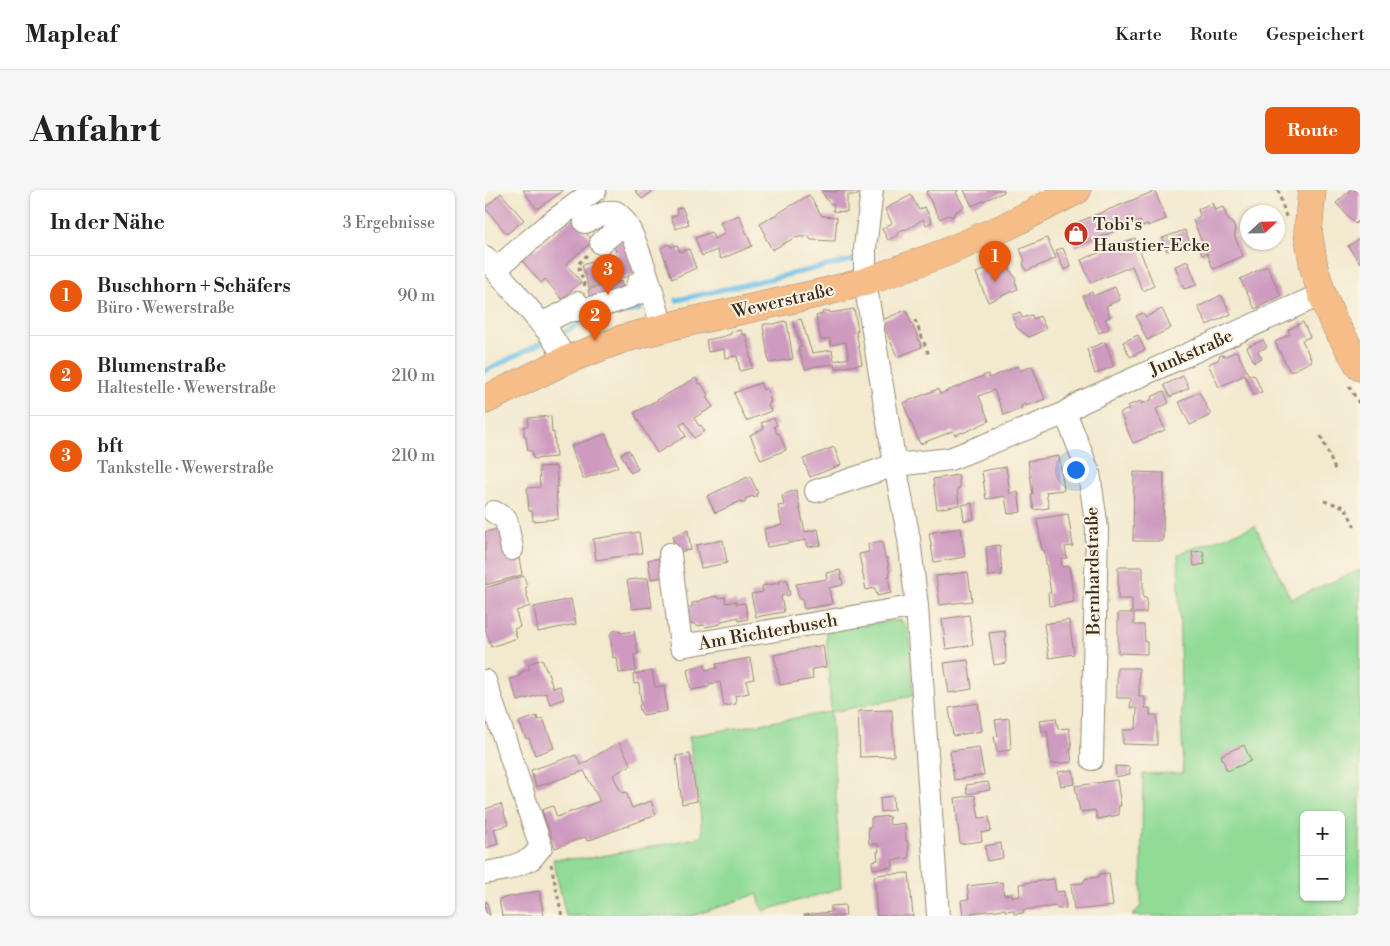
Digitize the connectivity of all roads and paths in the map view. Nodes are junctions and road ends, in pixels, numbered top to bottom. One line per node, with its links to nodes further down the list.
1 (595, 190): 8 (street)
2 (872, 190): 9 (street)
3 (1077, 190): 9 (main road, Wewerstraße)
4 (1312, 190): 11 (main road)
5 (585, 222): 6 (street)
6 (625, 223): 7 (street); 10 (street)
7 (601, 243): 12 (path)
8 (490, 263): 16 (street)
9 (865, 282): 15 (main road, Wewerstraße); 22 (street)
10 (651, 286): 12 (street); 13 (street); 15 (street)
11 (1322, 294): 18 (main road); 20 (street, Junkstraße)
12 (588, 295): 13 (street)
13 (567, 312): 16 (street)
14 (915, 320): 17 (path)
15 (662, 328): 16 (main road, Wewerstraße)
16 (553, 341): 19 (main road, Wewerstraße)
17 (929, 355)
18 (1360, 367)
19 (485, 400)
20 (1061, 415): 22 (street); 32 (street, Bernhardstraße)
21 (1321, 436): 23 (path)
22 (895, 465): 24 (street); 30 (street)
23 (1336, 472)
24 (815, 491)
25 (1324, 501): 27 (path)
26 (494, 512): 28 (street)
27 (1355, 527)
28 (512, 549)
29 (670, 554): 30 (street, Am Richterbusch)
30 (917, 606): 36 (street)
31 (485, 683): 33 (street)
32 (1092, 759)
33 (541, 847): 34 (street); 35 (path)
34 (485, 873)
35 (562, 916)
36 (938, 916)

